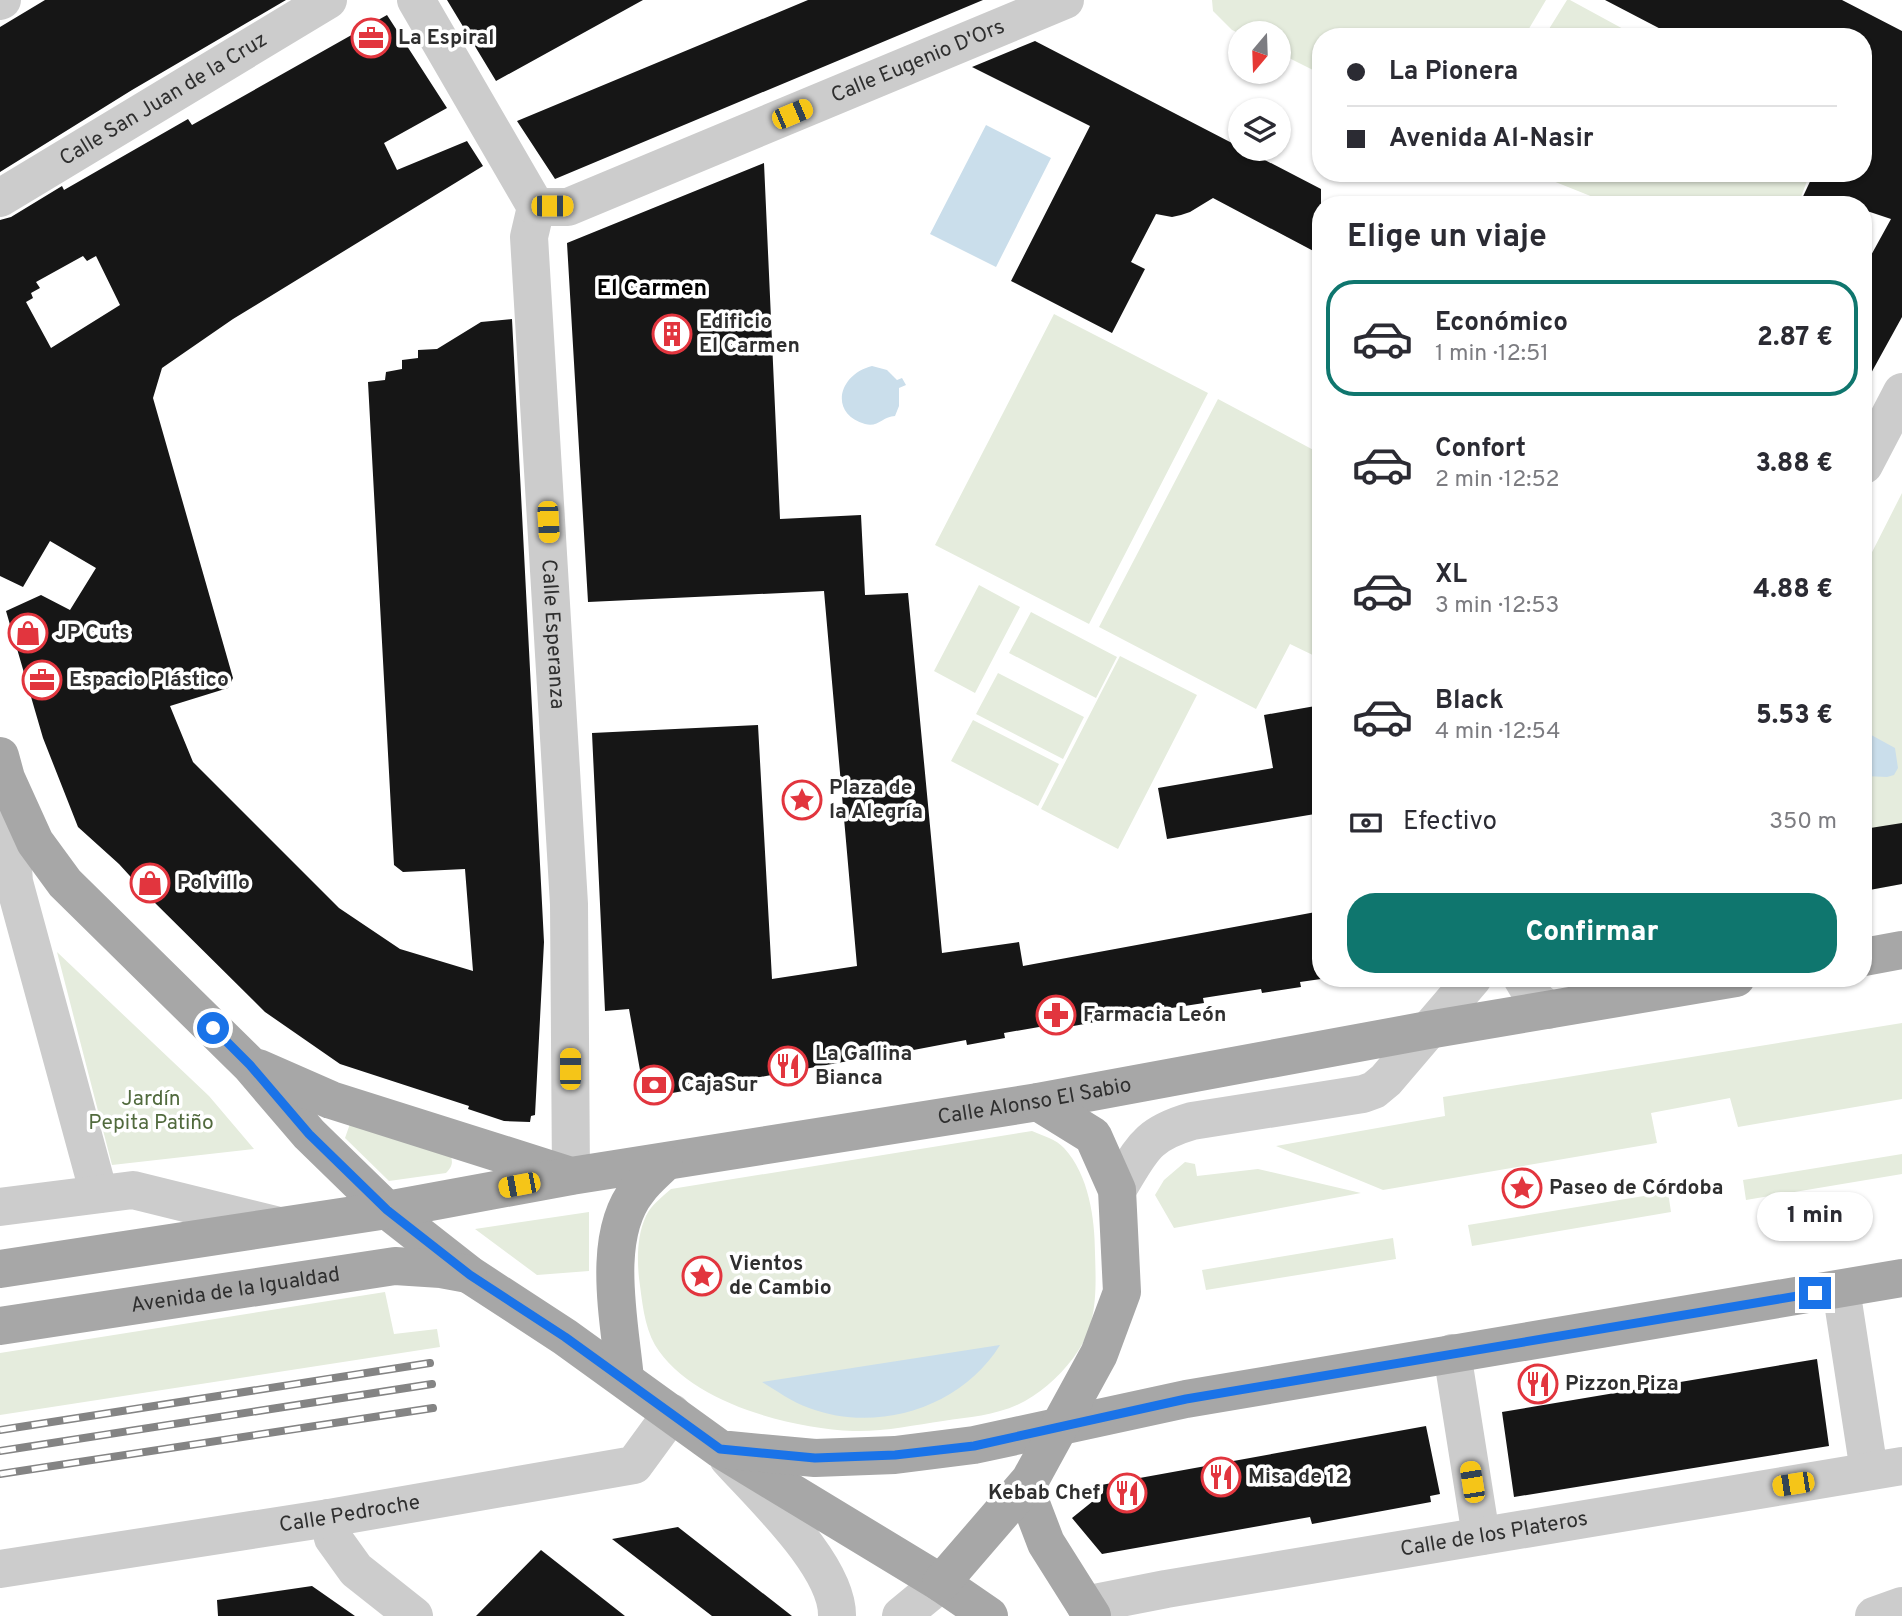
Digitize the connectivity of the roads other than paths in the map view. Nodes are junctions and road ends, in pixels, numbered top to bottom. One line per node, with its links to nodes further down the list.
1 (415, 0): 5 (street)
2 (1065, 0): 5 (street, Calle Eugenio D'Ors)
3 (320, 2): 4 (street, Calle San Juan de la Cruz)
4 (0, 198)
5 (536, 207): 19 (street, Calle Esperanza)
6 (1902, 391): 7 (street)
7 (1872, 449)
8 (3, 767): 16 (main road, Avenida de la Igualdad); 21 (street)
9 (1902, 950): 10 (main road)
10 (1872, 956)
11 (1465, 987): 15 (street)
12 (1527, 987): 14 (street)
13 (1683, 987): 14 (main road, Calle Alonso El Sabio)
14 (1548, 1010): 15 (main road, Calle Alonso El Sabio)
15 (1428, 1030): 17 (main road, Calle Alonso El Sabio); 20 (street)
16 (250, 1065): 19 (main road); 23 (main road, Avenida de la Igualdad)
17 (1038, 1102): 18 (main road, Calle Alonso El Sabio); 20 (main road)
18 (664, 1163): 19 (main road, Calle Alonso El Sabio); 31 (main road)
19 (571, 1175): 23 (main road)
20 (1117, 1190): 33 (main road)
21 (99, 1194): 22 (street); 24 (street)
22 (0, 1207)
23 (387, 1210): 24 (main road); 26 (main road, Avenida de la Igualdad)
24 (279, 1226): 25 (main road)
25 (0, 1269)
26 (470, 1275): 29 (main road, Avenida de la Igualdad); 31 (main road, Avenida de la Igualdad)
27 (1902, 1279): 28 (main road)
28 (1841, 1289): 30 (main road); 35 (street)
29 (0, 1326)
30 (1452, 1353): 33 (main road); 38 (street)
31 (625, 1379): 32 (main road, Avenida de la Igualdad)
32 (672, 1413): 34 (main road, Avenida de la Igualdad); 37 (street, Calle Pedroche)
33 (1060, 1428): 34 (main road); 36 (main road)
34 (720, 1449): 40 (main road, Avenida de la Igualdad); 44 (street)
35 (1885, 1468): 38 (street, Calle de los Plateros)
36 (1025, 1488): 40 (main road); 42 (main road)
37 (329, 1518): 39 (street, Calle Pedroche); 43 (street)
38 (1481, 1536): 42 (street, Calle de los Plateros)
39 (0, 1569)
40 (941, 1583): 45 (street); 46 (main road, Avenida de la Igualdad)
41 (1902, 1606): 47 (street)
42 (1088, 1611)
43 (414, 1616)
44 (837, 1616)
45 (901, 1616)
46 (989, 1616)
47 (1874, 1616)

